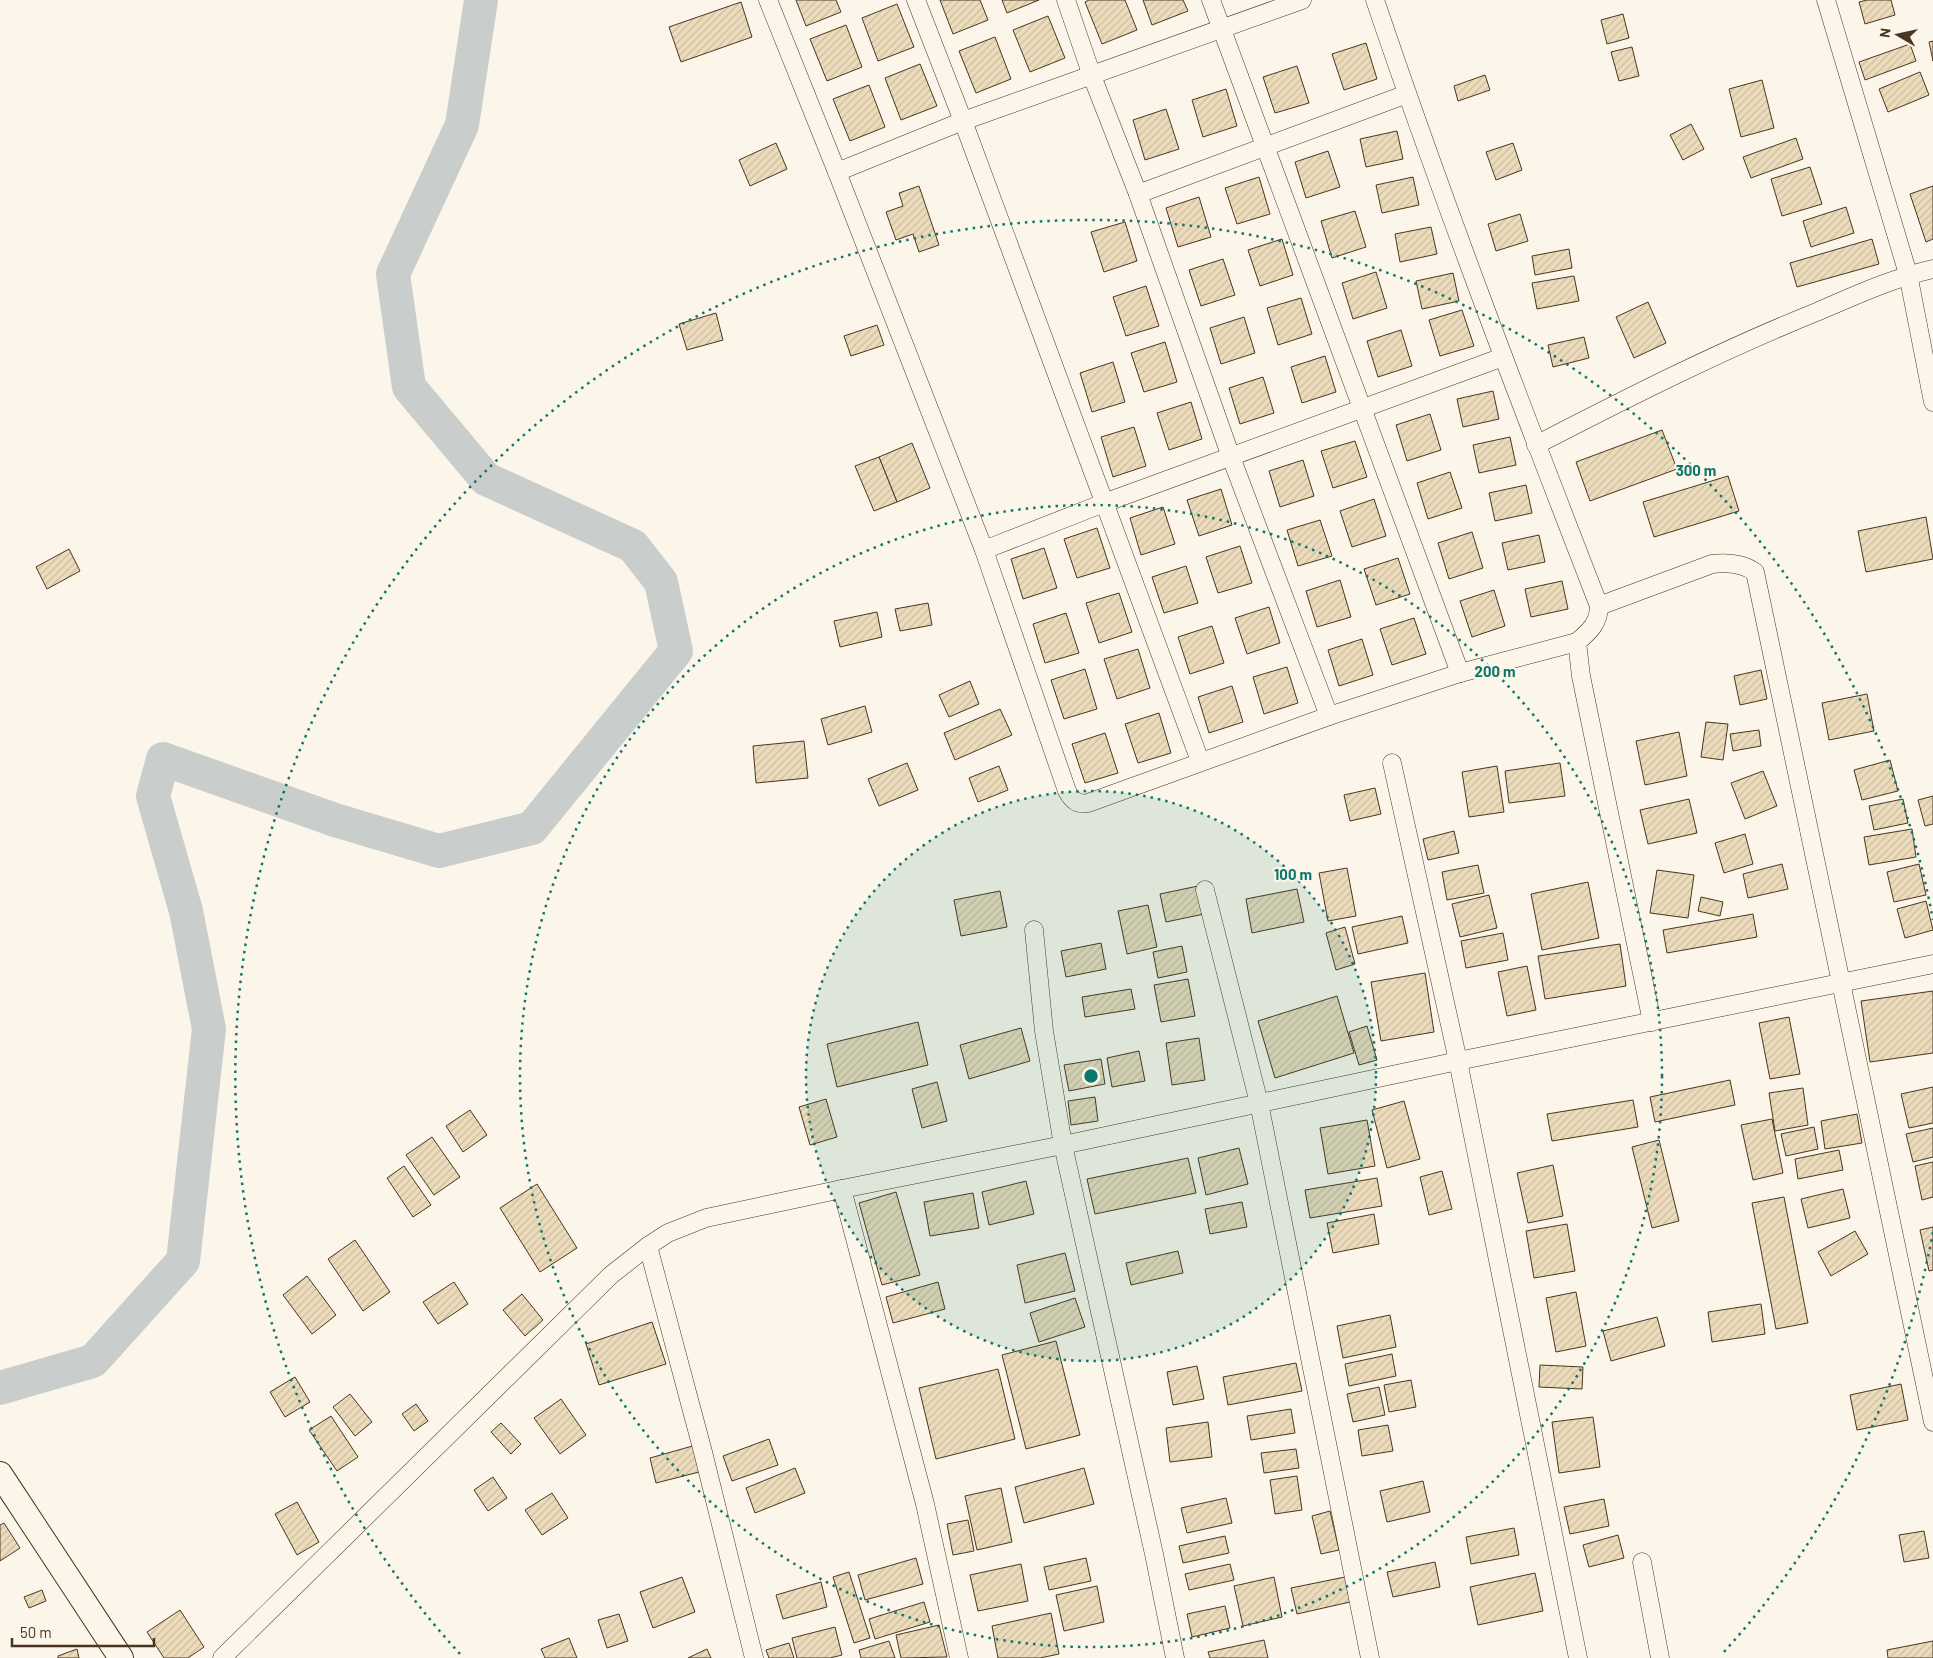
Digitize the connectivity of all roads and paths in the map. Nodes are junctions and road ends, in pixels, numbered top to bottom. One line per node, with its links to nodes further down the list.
1 (768, 0): 13 (street)
2 (916, 0): 11 (street)
3 (1066, 0): 9 (street)
4 (1211, 0): 8 (street)
5 (1302, 0): 8 (street)
6 (1375, 0): 10 (street)
7 (1826, 0): 16 (street)
8 (1222, 28): 9 (street); 12 (street)
9 (1092, 76): 11 (street); 14 (street)
10 (1407, 94): 12 (street); 17 (street)
11 (963, 121): 13 (street); 22 (street)
12 (1266, 147): 14 (street); 19 (street)
13 (837, 172): 23 (street)
14 (1138, 194): 21 (street)
15 (1933, 269): 16 (street)
16 (1908, 274): 18 (street); 20 (street)
17 (1503, 357): 19 (street); 20 (street)
18 (1933, 402)
19 (1361, 410): 21 (street); 26 (street)
20 (1536, 445): 24 (street)
21 (1231, 457): 22 (street); 27 (street)
22 (1104, 503): 23 (street); 28 (street)
23 (984, 550): 28 (street)
24 (1599, 606): 25 (street); 33 (street)
25 (1577, 642): 26 (street); 34 (street)
26 (1460, 673): 27 (street)
27 (1329, 716): 28 (street)
28 (1200, 761)
29 (1392, 763): 35 (street)
30 (1205, 890): 36 (street)
31 (1034, 930): 37 (street)
32 (1933, 964): 33 (street)
33 (1840, 983): 34 (street); 40 (street)
34 (1652, 1022): 35 (street)
35 (1458, 1061): 36 (street); 49 (street)
36 (1259, 1103): 37 (street); 48 (street)
37 (1063, 1145): 38 (street); 47 (street)
38 (842, 1189): 39 (street); 46 (street)
39 (648, 1246): 44 (street); 45 (street)
40 (1933, 1422)
41 (0, 1474): 43 (street)
42 (1642, 1562): 50 (street)
43 (121, 1658)
44 (222, 1658)
45 (754, 1658)
46 (959, 1658)
47 (1175, 1658)
48 (1370, 1658)
49 (1578, 1658)
50 (1660, 1658)

